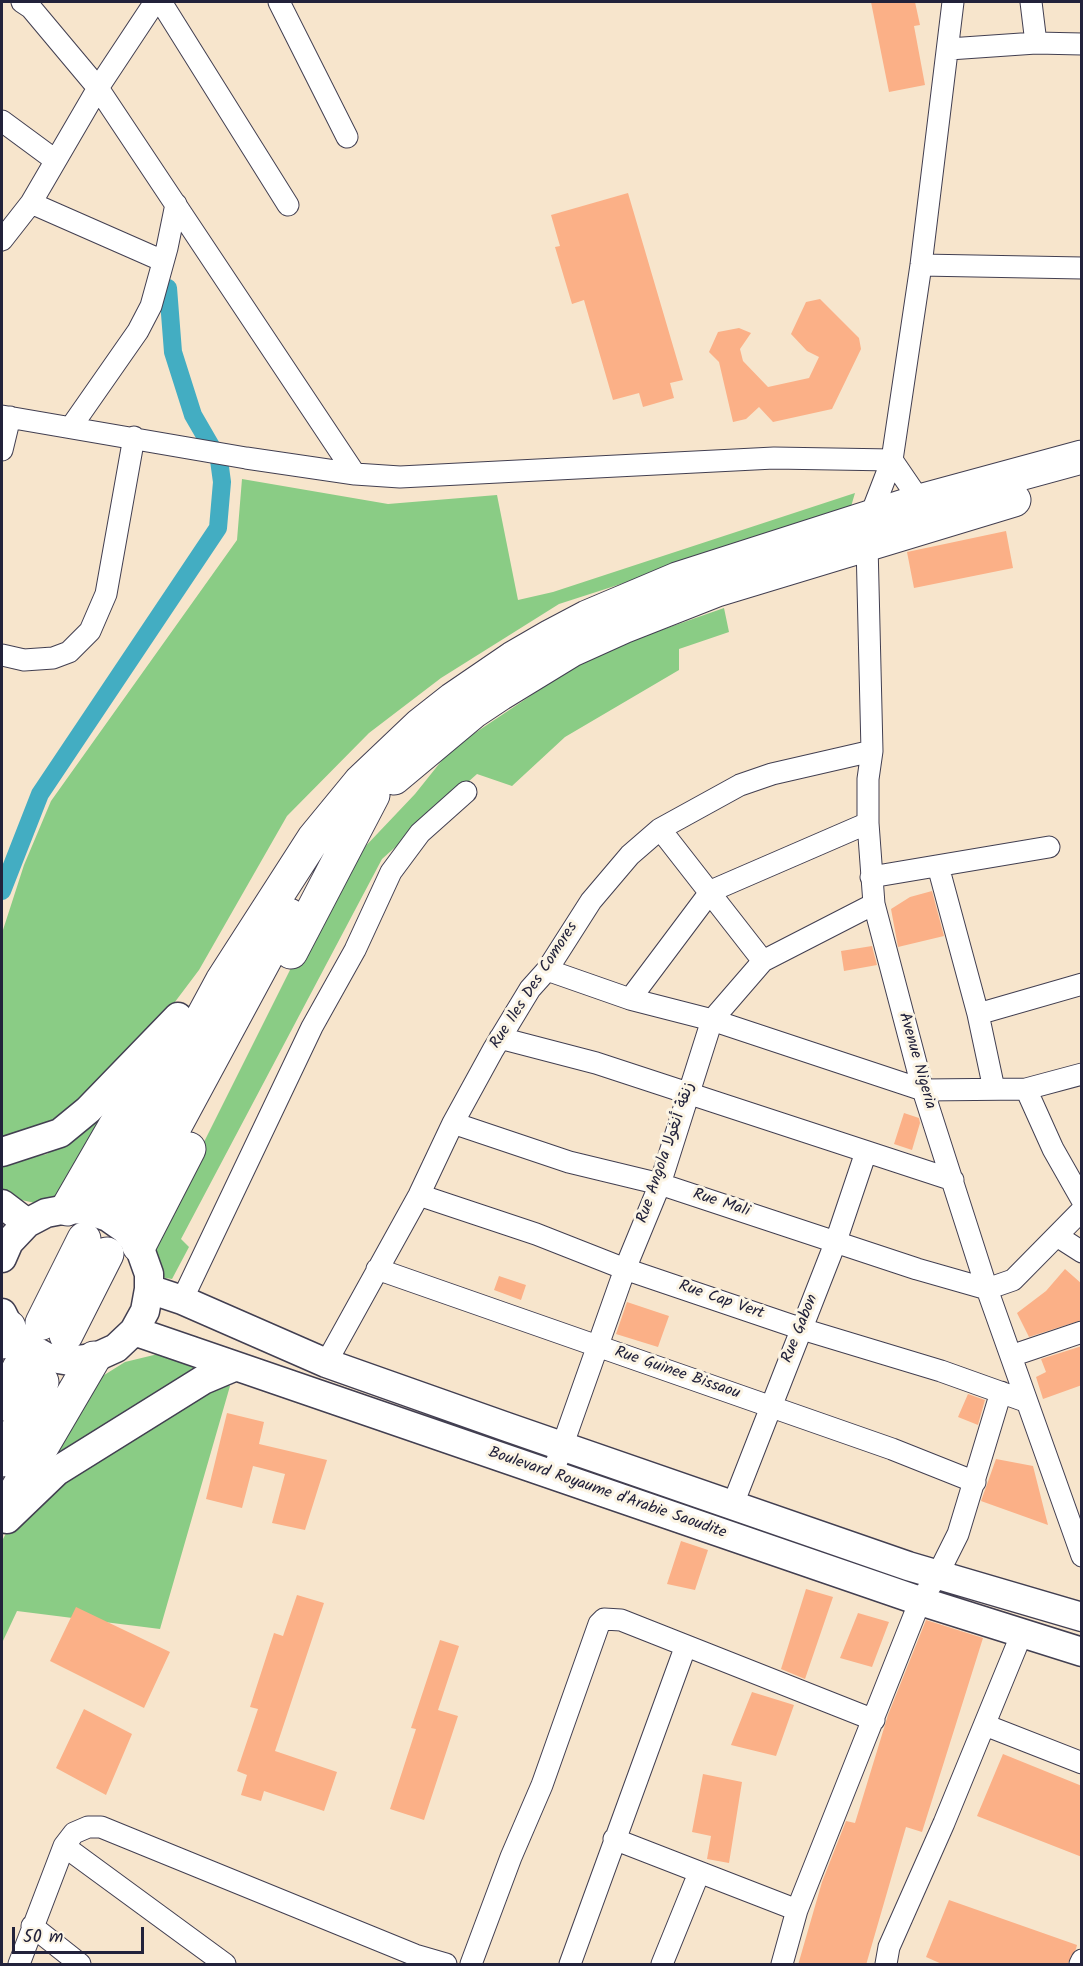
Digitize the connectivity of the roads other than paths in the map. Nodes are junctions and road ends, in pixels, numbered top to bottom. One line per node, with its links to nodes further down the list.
1 (155, 2): 10 (street)
2 (161, 2): 16 (street)
3 (279, 2): 12 (street)
4 (954, 2): 9 (street)
5 (1031, 2): 7 (street)
6 (30, 4): 10 (street)
7 (1036, 43): 8 (street); 9 (street)
8 (1082, 44)
9 (949, 49): 19 (street)
10 (98, 87): 13 (street); 15 (street)
11 (2, 121): 13 (street)
12 (347, 137)
13 (55, 160): 14 (street)
14 (31, 203): 17 (street); 18 (street)
15 (176, 204): 18 (street); 27 (street)
16 (288, 205)
17 (2, 240)
18 (163, 261): 22 (street)
19 (921, 265): 20 (street); 26 (street)
20 (1082, 268)
21 (6, 417): 22 (street); 24 (street)
22 (71, 427): 23 (street)
23 (134, 437): 27 (street); 31 (street)
24 (2, 450)
25 (1082, 457): 29 (highway)
26 (892, 460): 27 (street); 29 (street); 30 (street)
27 (355, 474)
28 (1082, 479): 30 (highway)
29 (920, 501): 30 (highway)
30 (869, 531): 32 (street, Avenue Nigeria); 34 (highway); 37 (highway)
31 (2, 655)
32 (872, 751): 35 (street, Avenue Nigeria); 36 (street, Rue Iles Des Comores)
33 (466, 792): 77 (street)
34 (373, 795): 37 (highway); 69 (highway)
35 (868, 823): 40 (street, Avenue Nigeria); 41 (street)
36 (660, 829): 41 (street); 44 (street, Rue Iles Des Comores)
37 (314, 838): 48 (highway)
38 (1049, 847): 39 (street)
39 (938, 866): 40 (street); 47 (street)
40 (871, 877): 42 (street, Avenue Nigeria)
41 (711, 891): 43 (street); 46 (street)
42 (874, 904): 43 (street, Rue Angola زنقة أنغولا); 54 (street, Avenue Nigeria)
43 (763, 961): 49 (street, Rue Angola زنقة أنغولا)
44 (547, 970): 46 (street); 50 (street, Rue Iles Des Comores)
45 (1082, 984): 47 (street)
46 (630, 999): 49 (street)
47 (978, 1014): 52 (street)
48 (178, 1017): 57 (main road); 64 (highway)
49 (712, 1020): 54 (street); 55 (street, Rue Angola زنقة أنغولا)
50 (500, 1038): 55 (street); 56 (street, Rue Iles Des Comores)
51 (1082, 1074): 53 (street)
52 (994, 1089): 53 (street); 54 (street)
53 (1026, 1089): 62 (street)
54 (923, 1090): 59 (street, Avenue Nigeria)
55 (688, 1093): 58 (street); 60 (street, Rue Angola زنقة أنغولا)
56 (453, 1123): 60 (street, Rue Mali); 61 (street, Rue Iles Des Comores)
57 (2, 1152)
58 (866, 1152): 59 (street); 68 (street, Rue Gabon)
59 (953, 1180): 76 (street, Avenue Nigeria)
60 (660, 1184): 68 (street, Rue Mali); 74 (street, Rue Angola زنقة أنغولا)
61 (419, 1195): 73 (street, Rue Iles Des Comores); 74 (street, Rue Cap Vert)
62 (1082, 1200)
63 (2, 1204): 66 (main road)
64 (67, 1209): 66 (main road); 69 (main road)
65 (1082, 1210): 67 (street)
66 (27, 1223): 72 (main road)
67 (1057, 1236): 71 (street); 76 (street)
68 (836, 1241): 76 (street, Rue Mali); 79 (street, Rue Gabon)
69 (139, 1246): 75 (main road)
70 (96, 1247): 78 (highway)
71 (1082, 1252)
72 (2, 1258)
73 (377, 1269): 83 (street, Rue Guinee Bissaou); 86 (street, Rue Iles Des Comores)
74 (625, 1269): 79 (street, Rue Cap Vert); 83 (street, Rue Angola زنقة أنغولا)
75 (149, 1289): 77 (main road, Boulevard Royaume d'Arabie Saoudite); 80 (main road)
76 (987, 1289): 84 (street, Avenue Nigeria)
77 (182, 1300): 86 (main road, Boulevard Royaume d'Arabie Saoudite)
78 (54, 1329)
79 (802, 1329): 88 (street, Rue Cap Vert); 91 (street, Rue Gabon)
80 (134, 1331): 85 (main road); 87 (main road, Boulevard Royaume d'Arabie Saoudite)
81 (1082, 1332): 84 (street)
82 (14, 1346): 85 (main road); 90 (highway); 93 (highway)
83 (596, 1346): 91 (street, Rue Guinee Bissaou); 92 (street, Rue Angola زنقة أنغولا)
84 (1011, 1356): 89 (street, Avenue Nigeria)
85 (94, 1358): 98 (highway)
86 (326, 1363): 92 (main road, Boulevard Royaume d'Arabie Saoudite)
87 (236, 1366): 94 (main road, Boulevard Royaume d'Arabie Saoudite); 99 (main road)
88 (1001, 1392): 89 (street, Rue Cap Vert); 95 (street)
89 (1025, 1401): 97 (street, Avenue Nigeria)
90 (2, 1404)
91 (770, 1406): 95 (street, Rue Guinee Bissaou); 96 (street, Rue Gabon)
92 (561, 1444): 94 (street, Rue Angola زنقة أنغولا); 96 (main road, Boulevard Royaume d'Arabie Saoudite)
93 (2, 1460)
94 (552, 1475): 102 (main road, Boulevard Royaume d'Arabie Saoudite)
95 (975, 1482): 101 (street)
96 (733, 1504): 101 (main road, Boulevard Royaume d'Arabie Saoudite)
97 (1074, 1511): 100 (street, Avenue Nigeria)
98 (2, 1515)
99 (2, 1525)
100 (1082, 1556)
101 (938, 1576): 102 (street); 103 (main road, Boulevard Royaume d'Arabie Saoudite)
102 (920, 1601): 104 (main road, Boulevard Royaume d'Arabie Saoudite); 107 (street)
103 (1082, 1617)
104 (1022, 1633): 106 (main road, Boulevard Royaume d'Arabie Saoudite); 108 (street)
105 (685, 1648): 107 (street); 110 (street); 122 (street)
106 (1082, 1652)
107 (874, 1720): 113 (street)
108 (985, 1725): 109 (street); 117 (street)
109 (1082, 1763)
110 (614, 1839): 112 (street); 123 (street)
111 (64, 1846): 114 (street); 115 (street); 120 (street)
112 (699, 1873): 113 (street); 124 (street)
113 (797, 1910): 125 (street)
114 (32, 1926): 118 (street); 119 (street)
115 (412, 1960): 121 (street)
116 (1082, 1960): 126 (street)
117 (893, 1962)
118 (19, 1965)
119 (80, 1965)
120 (225, 1965)
121 (446, 1965)
122 (471, 1965)
123 (570, 1965)
124 (662, 1965)
125 (782, 1965)
126 (1080, 1965)

